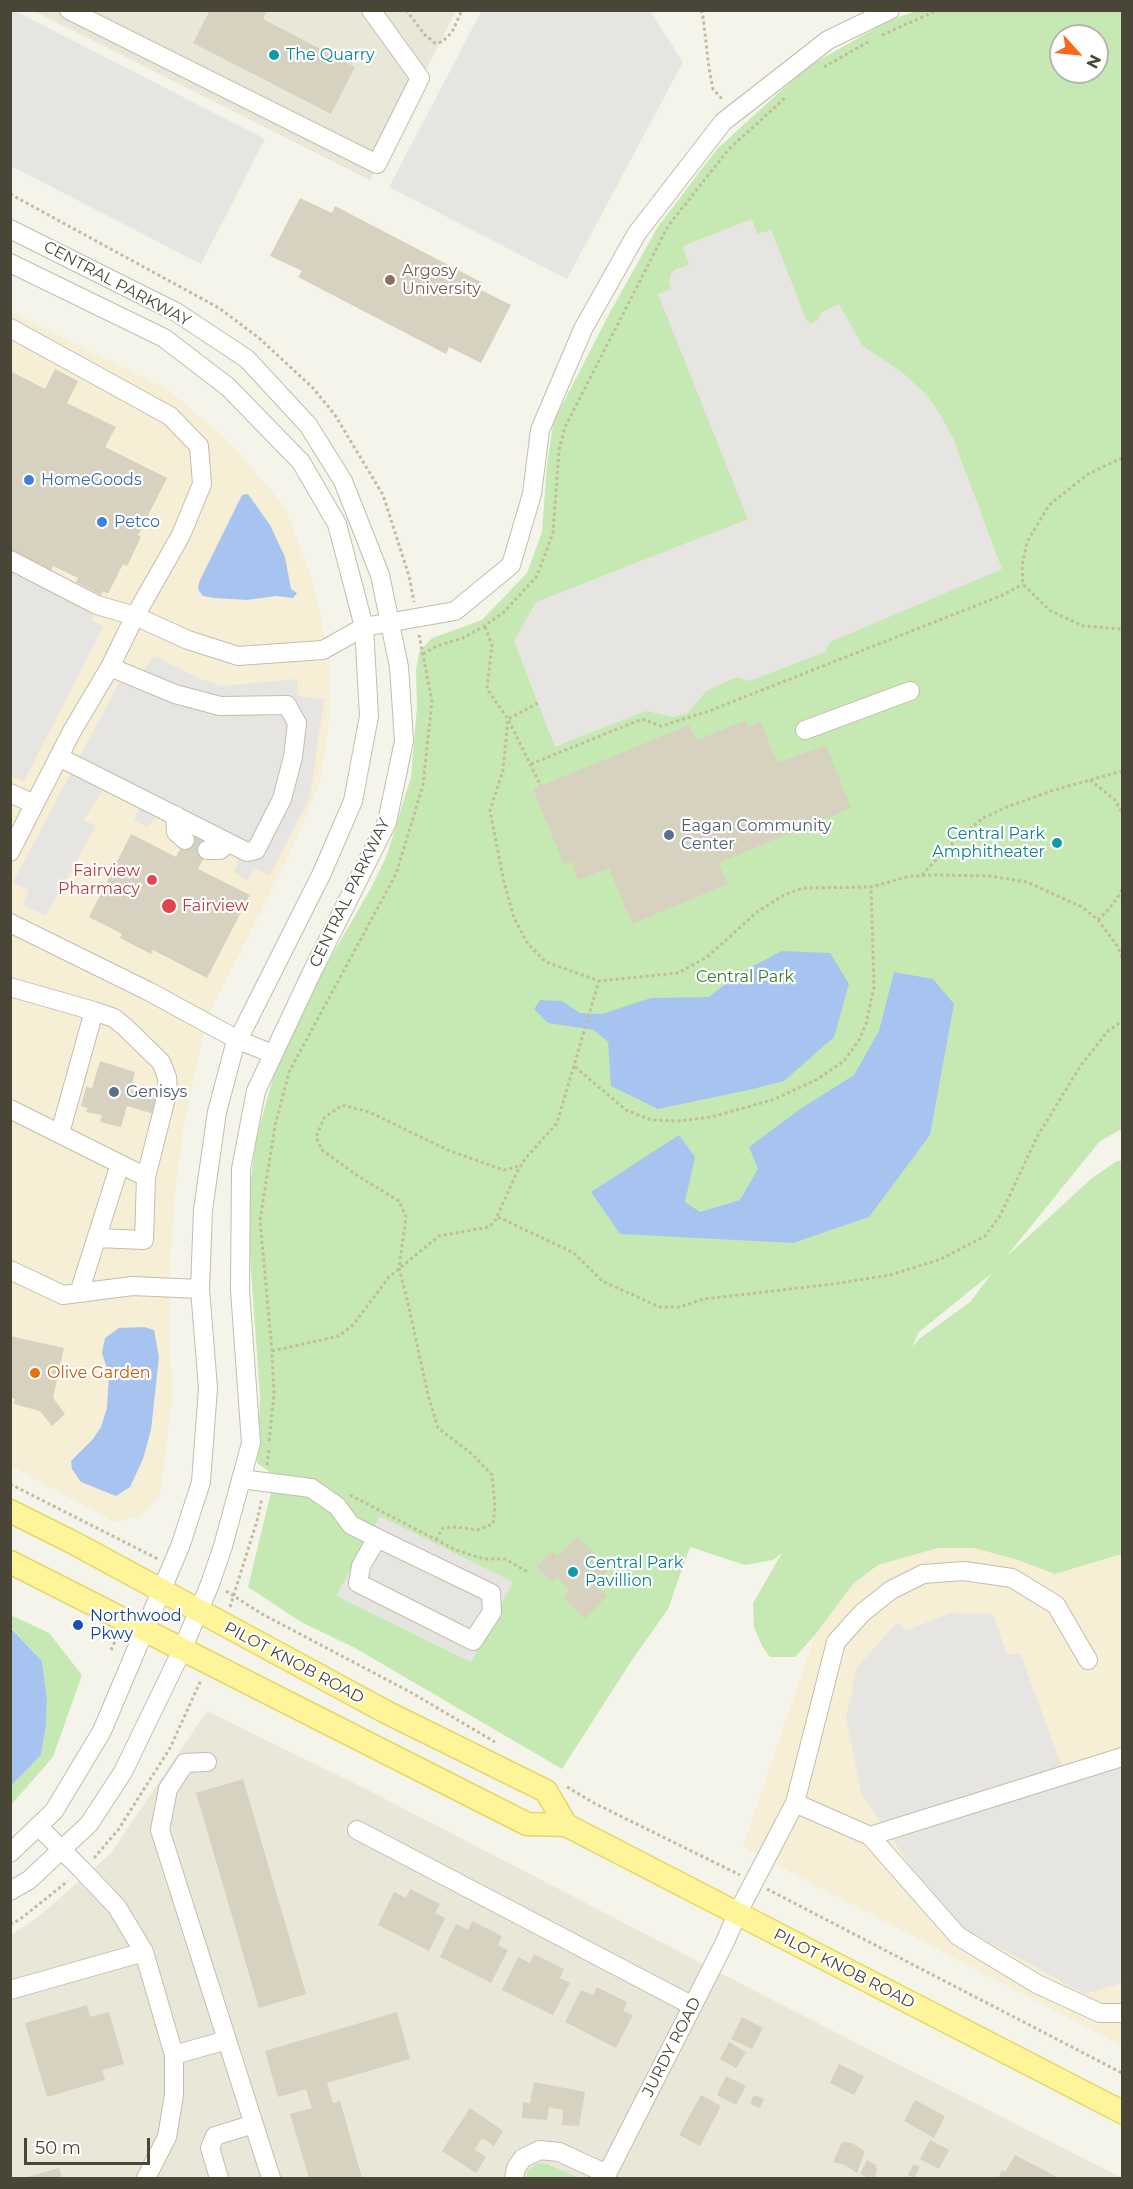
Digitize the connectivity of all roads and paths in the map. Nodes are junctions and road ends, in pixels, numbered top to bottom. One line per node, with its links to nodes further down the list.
1 (69, 10): 2 (street)
2 (371, 10)
3 (406, 10): 4 (path)
4 (462, 10)
5 (700, 10): 10 (path)
6 (890, 10): 10 (street)
7 (938, 10): 8 (path)
8 (819, 70)
9 (792, 91): 21 (path)
10 (734, 113): 19 (street)
11 (10, 194): 19 (path)
12 (10, 229): 20 (street, CENTRAL PARKWAY)
13 (10, 263): 22 (street, CENTRAL PARKWAY)
14 (10, 328): 18 (street)
15 (1122, 458): 17 (path)
16 (10, 560): 18 (street)
17 (1023, 584): 23 (path); 31 (path)
18 (135, 616): 22 (street); 25 (street)
19 (416, 618): 20 (street); 24 (path)
20 (390, 622): 22 (street); 54 (street, CENTRAL PARKWAY)
21 (484, 626): 24 (path); 28 (path)
22 (364, 627): 53 (street, CENTRAL PARKWAY)
23 (1122, 630)
24 (423, 654): 67 (path)
25 (110, 666): 30 (street); 40 (street)
26 (910, 692): 29 (street)
27 (538, 703): 28 (path)
28 (508, 719): 31 (path); 49 (path)
29 (805, 730)
30 (59, 757): 36 (street); 38 (street)
31 (531, 764): 34 (path)
32 (1122, 771): 33 (path)
33 (1090, 780): 37 (path); 43 (path)
34 (541, 786)
35 (10, 793): 36 (street)
36 (34, 804): 42 (street)
37 (1122, 813)
38 (175, 815): 39 (street); 40 (street)
39 (185, 840)
40 (230, 843): 41 (street)
41 (207, 850)
42 (10, 852)
43 (922, 875): 44 (path); 46 (path)
44 (871, 887): 49 (path); 55 (path)
45 (1122, 887): 46 (path)
46 (1098, 920): 48 (path)
47 (10, 923): 53 (street)
48 (1122, 958)
49 (599, 981): 55 (path)
50 (10, 987): 51 (street)
51 (94, 1011): 57 (street); 60 (street)
52 (1122, 1021): 61 (path)
53 (238, 1040): 54 (street); 65 (street, CENTRAL PARKWAY)
54 (273, 1054): 68 (street, CENTRAL PARKWAY)
55 (575, 1067): 59 (path)
56 (10, 1109): 57 (street)
57 (60, 1133): 58 (street)
58 (120, 1164): 60 (street); 62 (street)
59 (520, 1166): 61 (path); 63 (path)
60 (146, 1177): 62 (street)
61 (498, 1217): 63 (path)
62 (97, 1238): 66 (street)
63 (399, 1268): 67 (path); 74 (path)
64 (10, 1270): 66 (street)
65 (200, 1289): 66 (street); 76 (street, CENTRAL PARKWAY)
66 (79, 1293)
67 (272, 1351): 69 (path)
68 (241, 1479): 69 (street); 78 (street, CENTRAL PARKWAY)
69 (266, 1482): 73 (street); 80 (path)
70 (10, 1484): 76 (path)
71 (340, 1490): 74 (path)
72 (10, 1511): 79 (main road, PILOT KNOB ROAD)
73 (377, 1538): 73 (street)
74 (436, 1540): 77 (path)
75 (10, 1562): 82 (main road, PILOT KNOB ROAD)
76 (172, 1566): 79 (street, CENTRAL PARKWAY)
77 (528, 1572)
78 (210, 1584): 80 (path); 81 (street, CENTRAL PARKWAY)
79 (161, 1591): 81 (main road, PILOT KNOB ROAD); 82 (street, CENTRAL PARKWAY)
80 (235, 1595): 85 (path)
81 (198, 1611): 83 (street, CENTRAL PARKWAY); 90 (main road, PILOT KNOB ROAD)
82 (145, 1631): 83 (main road, PILOT KNOB ROAD); 91 (street, CENTRAL PARKWAY)
83 (182, 1650): 90 (main road, PILOT KNOB ROAD); 94 (street, CENTRAL PARKWAY)
84 (1088, 1660): 89 (street, JURDY ROAD)
85 (502, 1748)
86 (1122, 1757): 93 (street)
87 (207, 1762): 103 (street)
88 (567, 1786): 96 (path)
89 (795, 1803): 93 (street); 96 (street, JURDY ROAD)
90 (566, 1825): 98 (main road, PILOT KNOB ROAD)
91 (38, 1826): 94 (street); 95 (street, CENTRAL PARKWAY)
92 (357, 1830): 101 (street)
93 (870, 1836): 102 (street)
94 (63, 1850): 97 (street, CENTRAL PARKWAY); 99 (street)
95 (10, 1853)
96 (754, 1883): 98 (street, JURDY ROAD); 105 (path)
97 (10, 1891)
98 (737, 1914): 101 (street, JURDY ROAD); 106 (main road, PILOT KNOB ROAD)
99 (144, 1952): 100 (street); 104 (street)
100 (10, 1990)
101 (693, 2006): 108 (street, JURDY ROAD)
102 (1122, 2013)
103 (227, 2040): 104 (street); 107 (street)
104 (174, 2055): 109 (street)
105 (1122, 2073)
106 (1122, 2112)
107 (254, 2124): 110 (street); 111 (street)
108 (606, 2176): 112 (street)
109 (146, 2178)
110 (219, 2178)
111 (271, 2178)
112 (514, 2178)

